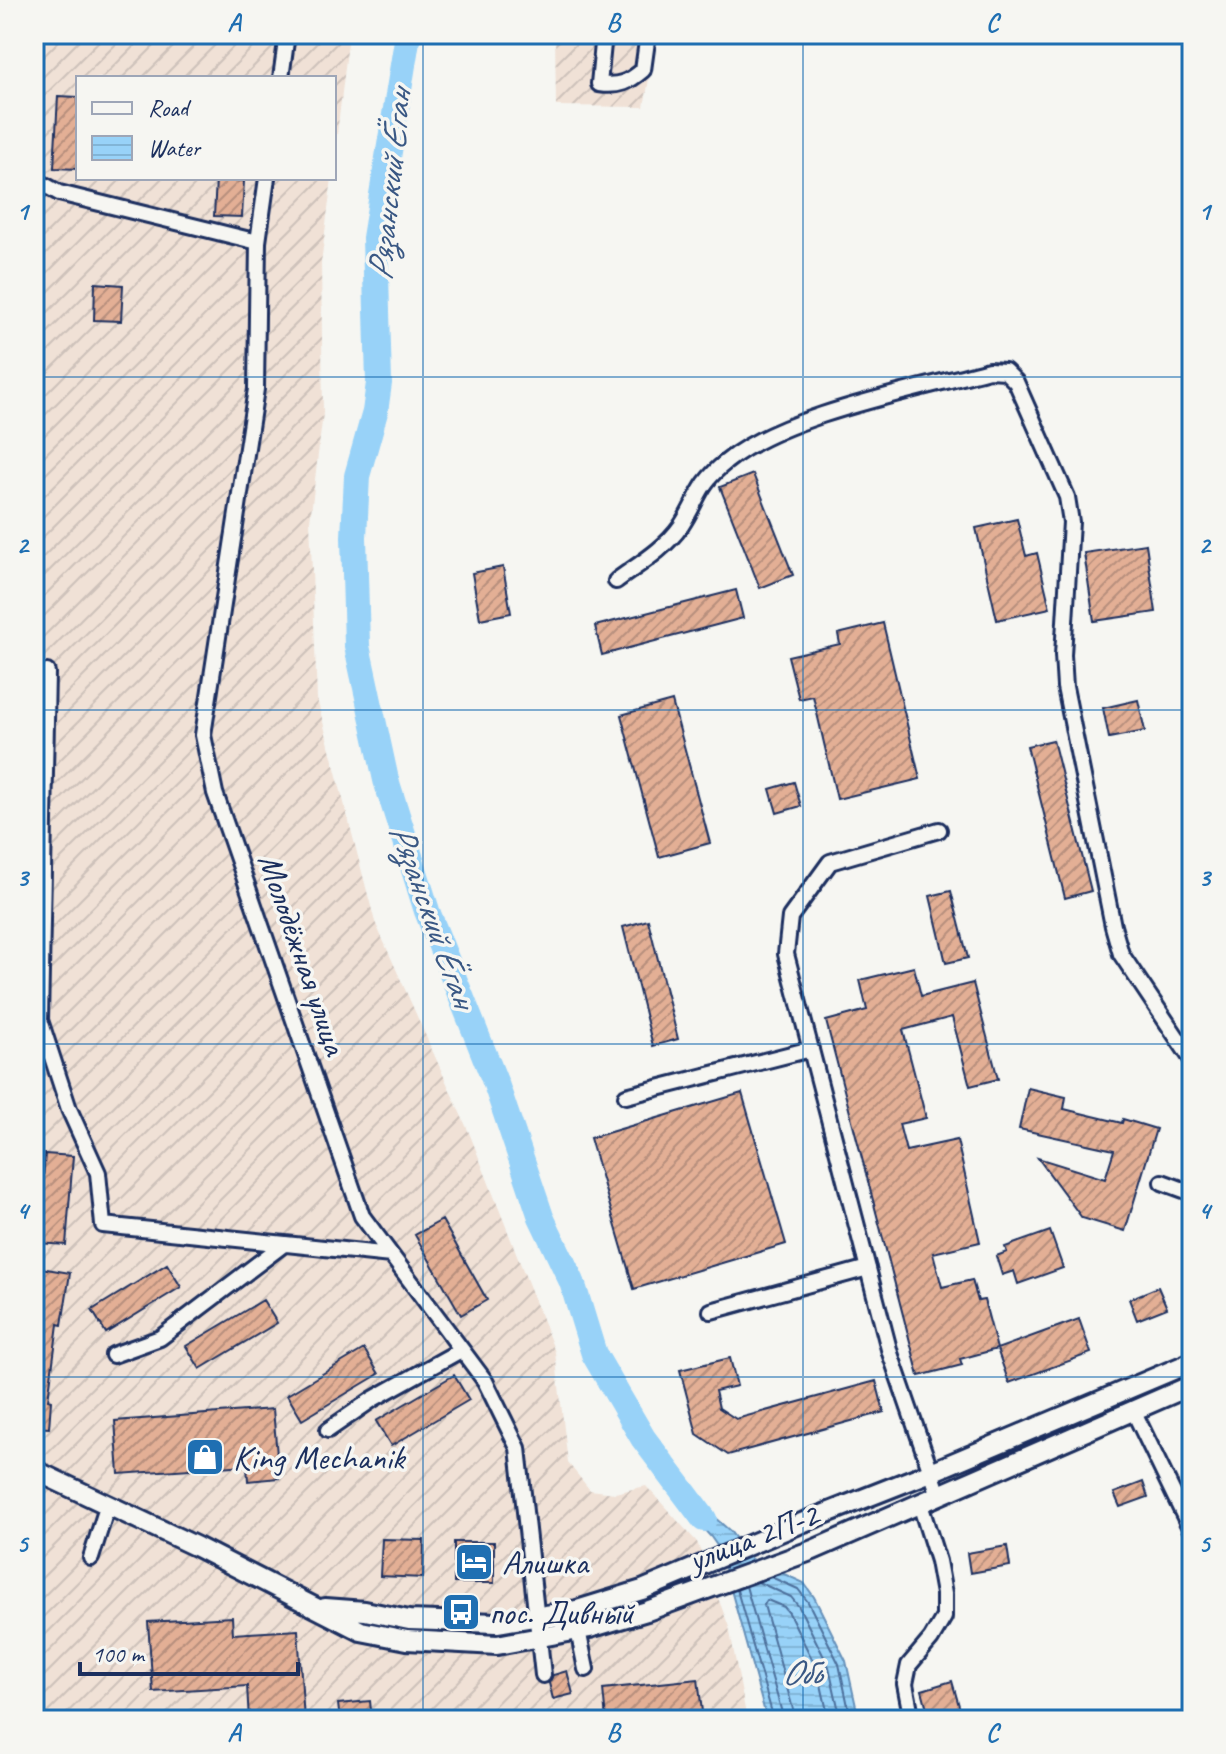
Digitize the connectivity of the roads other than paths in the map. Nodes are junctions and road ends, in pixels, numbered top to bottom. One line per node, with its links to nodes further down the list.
1 (287, 34): 4 (street)
2 (604, 34): 3 (street)
3 (648, 34)
4 (281, 76)
5 (34, 179): 7 (street)
6 (267, 180): 7 (street, Молодёжная улица)
7 (258, 242): 17 (street, Молодёжная улица)
8 (616, 581): 12 (street)
9 (47, 672): 16 (street)
10 (939, 830): 11 (street)
11 (811, 1049): 13 (street); 18 (street)
12 (1192, 1060)
13 (626, 1096)
14 (1162, 1182): 15 (street)
15 (1192, 1193)
16 (284, 1244): 17 (street); 21 (street)
17 (391, 1255): 20 (street, Молодёжная улица)
18 (868, 1268): 19 (street); 27 (street)
19 (711, 1311)
20 (461, 1350): 25 (street); 34 (street, Молодёжная улица)
21 (113, 1355)
22 (1192, 1362): 27 (main road, улица 2П-2)
23 (1192, 1385): 24 (main road, улица 2П-2)
24 (1134, 1412): 28 (main road, улица 2П-2); 31 (street)
25 (328, 1430)
26 (34, 1470): 29 (main road, улица 2П-2)
27 (931, 1472): 28 (street); 34 (main road, улица 2П-2)
28 (939, 1495): 30 (main road, улица 2П-2)
29 (108, 1504): 32 (street); 33 (main road, улица 2П-2)
30 (920, 1504): 35 (main road, улица 2П-2); 39 (street)
31 (1192, 1532)
32 (91, 1558)
33 (318, 1608): 34 (main road, улица 2П-2); 36 (main road, улица 2П-2)
34 (536, 1617): 36 (street, Молодёжная улица)
35 (578, 1630): 36 (main road, улица 2П-2); 37 (street)
36 (537, 1637): 38 (street, Молодёжная улица)
37 (586, 1669)
38 (543, 1675)
39 (912, 1720)

